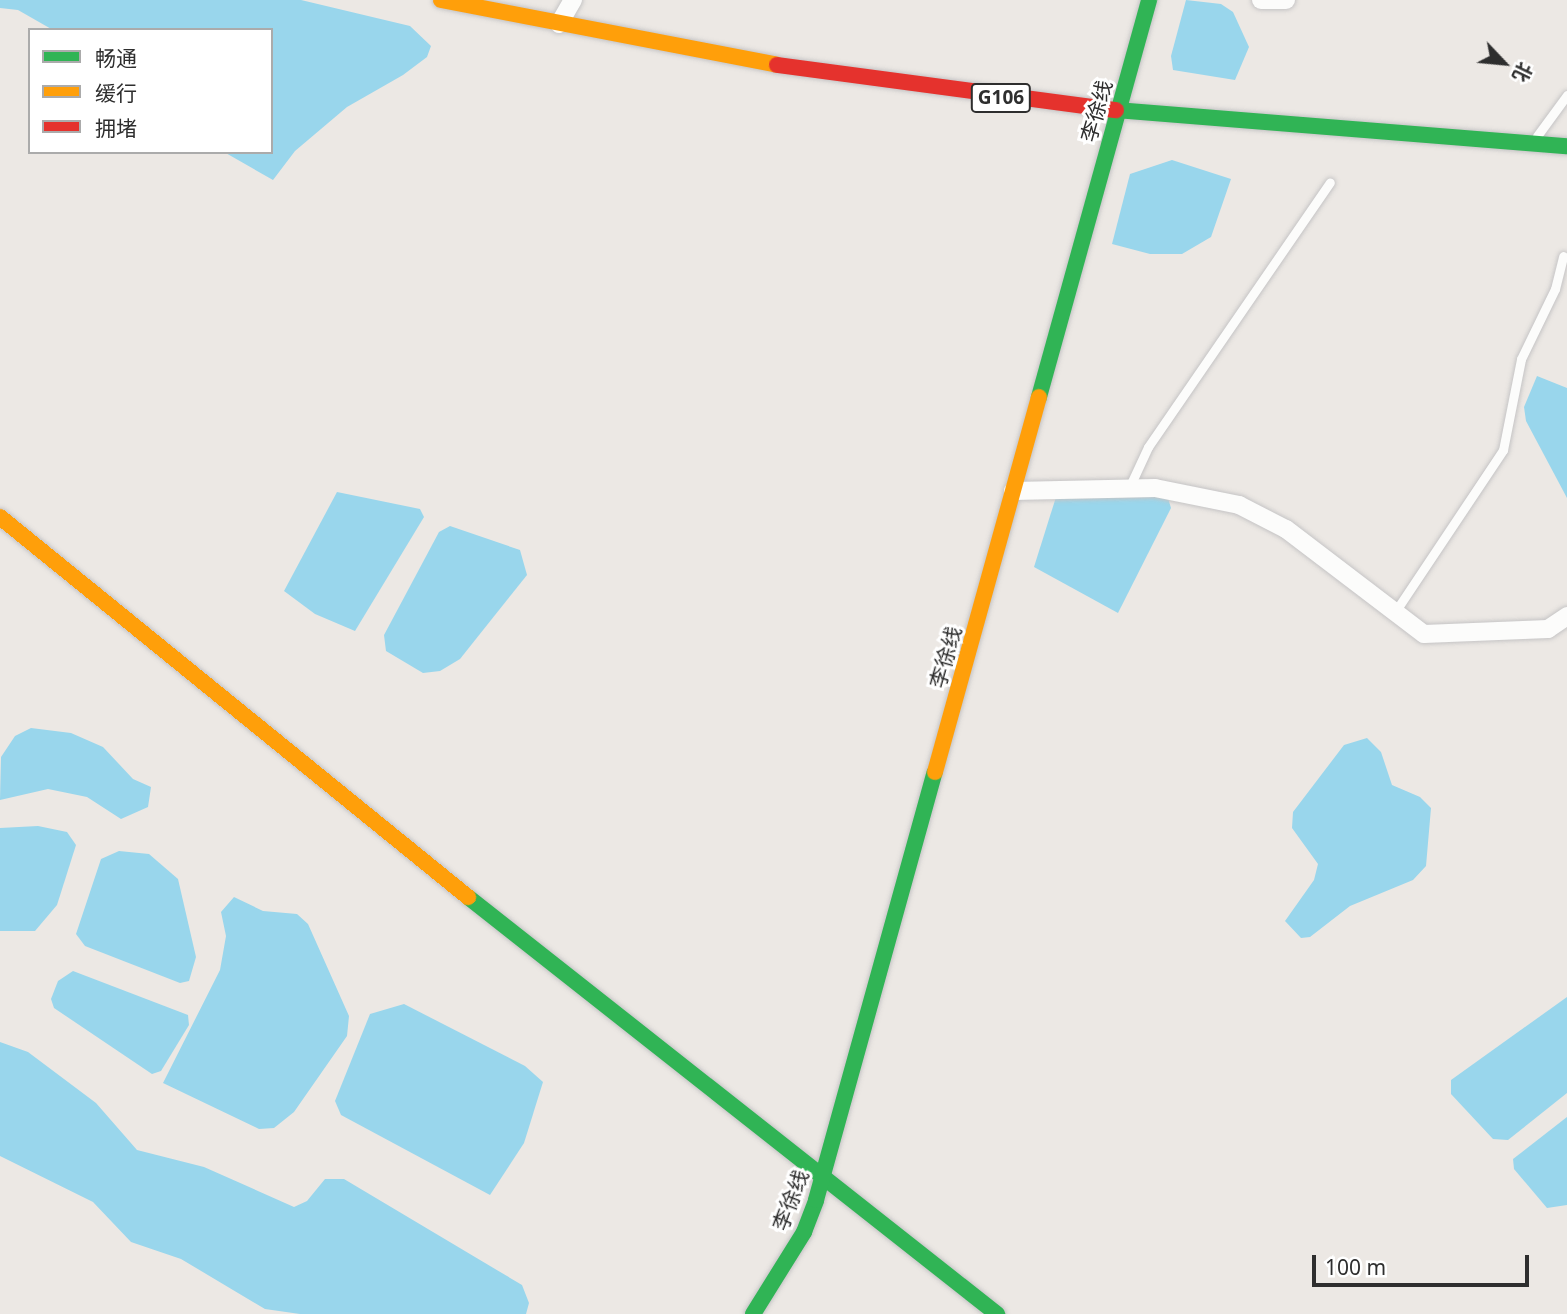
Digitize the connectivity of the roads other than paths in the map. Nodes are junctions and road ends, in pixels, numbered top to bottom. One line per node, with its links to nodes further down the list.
1 (441, 0): 6 (main road, G106)
2 (573, 0): 6 (street)
3 (1149, 0): 8 (main road, 李徐线)
4 (1261, 0): 5 (street)
5 (1286, 0)
6 (559, 24): 8 (main road, G106)
7 (1567, 95): 9 (lane)
8 (1118, 111): 9 (main road, G106); 14 (main road, 李徐线)
9 (1531, 144): 10 (main road, G106)
10 (1567, 146)
11 (1330, 182): 13 (lane)
12 (1563, 256): 16 (lane)
13 (1129, 488): 14 (street); 16 (street)
14 (1013, 491): 18 (main road, 李徐线)
15 (0, 517): 18 (main road)
16 (1395, 612): 17 (street)
17 (1567, 616)
18 (823, 1177): 19 (main road, 李徐线); 20 (main road)
19 (753, 1314)
20 (997, 1314)

